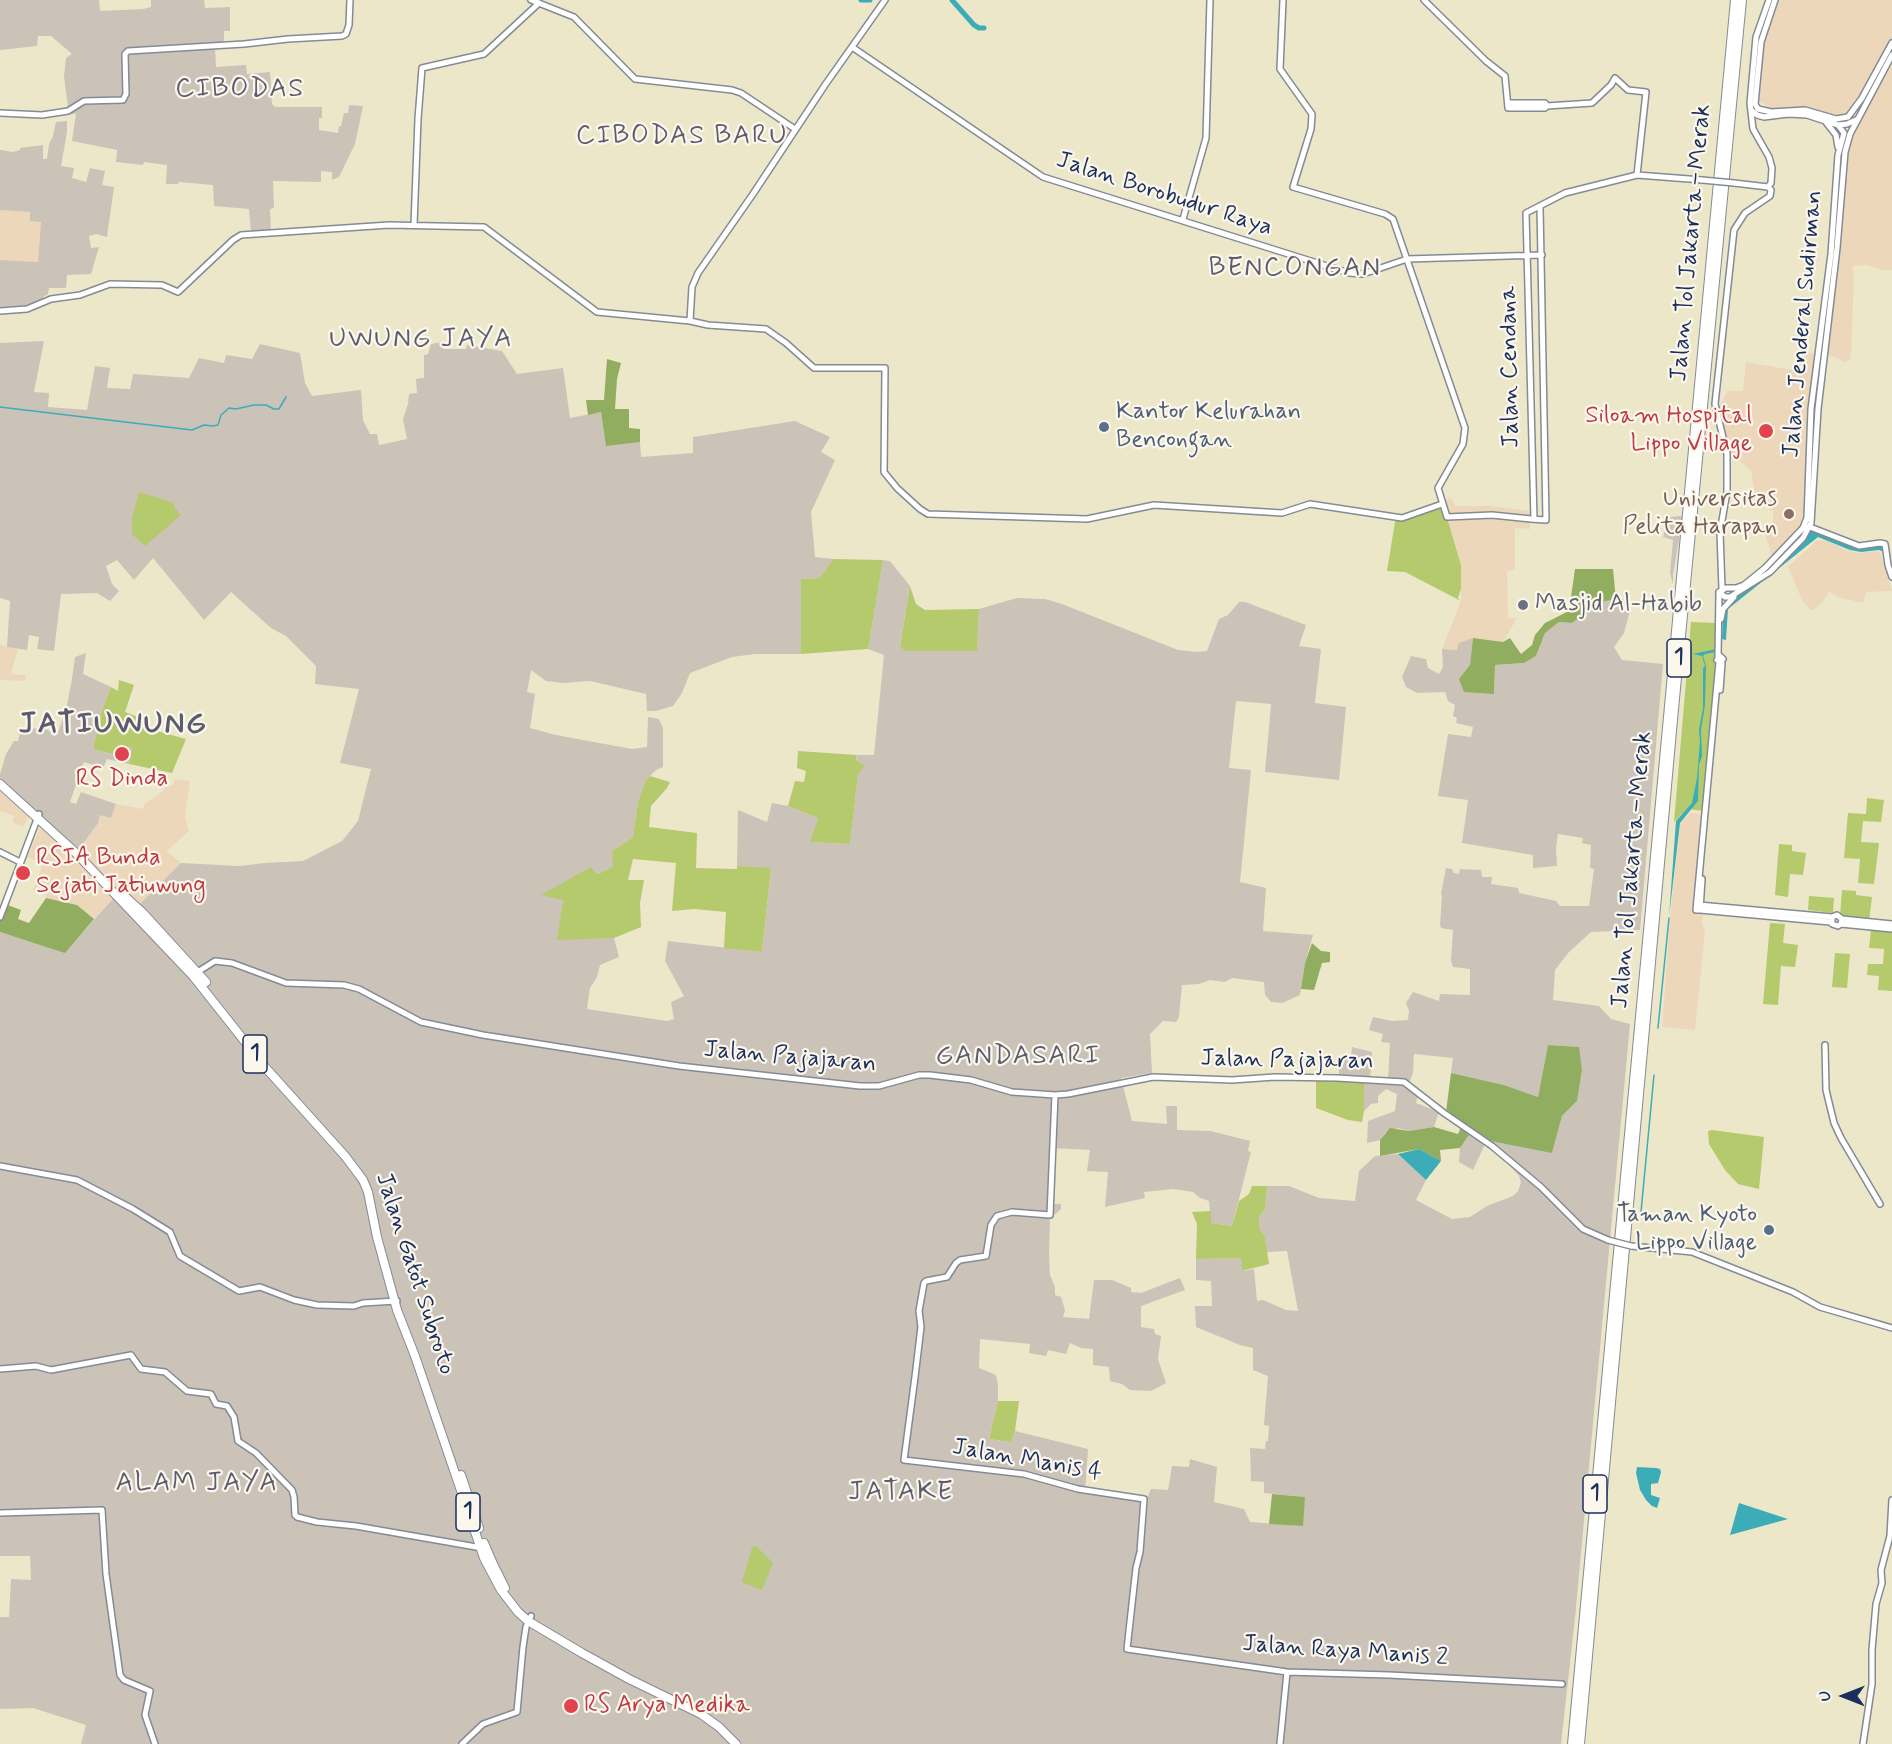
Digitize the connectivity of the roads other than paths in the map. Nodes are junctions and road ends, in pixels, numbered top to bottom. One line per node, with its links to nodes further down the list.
1 (350, 0): 16 (street)
2 (531, 0): 11 (street)
3 (885, 0): 13 (street)
4 (1210, 0): 26 (street)
5 (1283, 0): 30 (street)
6 (1424, 0): 23 (street)
7 (1735, 0): 73 (highway, Jalan Tol Jakarta–Merak / 1)
8 (1742, 0): 74 (highway, Jalan Tol Jakarta–Merak / 1)
9 (1769, 0): 15 (street)
10 (1775, 0): 18 (street)
11 (539, 3): 20 (street); 27 (street)
12 (1892, 43): 14 (street)
13 (852, 47): 20 (street); 26 (street, Jalan Borobudur Raya)
14 (1889, 54): 17 (street, Jalan Jenderal Sudirman); 18 (street)
15 (1751, 110): 18 (street); 24 (street)
16 (0, 113)
17 (1858, 118): 19 (street); 21 (street, Jalan Jenderal Sudirman)
18 (1827, 119): 19 (street); 22 (street)
19 (1838, 124): 21 (street)
20 (795, 129): 32 (street)
21 (1847, 132): 22 (street, Jalan Jenderal Sudirman); 33 (street, Jalan Jenderal Sudirman)
22 (1838, 155): 34 (street, Jalan Jenderal Sudirman)
23 (1637, 175): 24 (street, bridge); 25 (street)
24 (1770, 186): 42 (street)
25 (1540, 207): 28 (street, Jalan Cendana); 29 (street, Jalan Cendana)
26 (1182, 219): 30 (street, Jalan Borobudur Raya)
27 (414, 225): 31 (street); 32 (street)
28 (1526, 255): 29 (street, Jalan Borobudur Raya); 30 (street, Jalan Borobudur Raya); 38 (street, Jalan Cendana)
29 (1542, 255): 38 (street, Jalan Cendana)
30 (1407, 259): 37 (street)
31 (0, 311)
32 (690, 321): 37 (street)
33 (1820, 390): 34 (street); 35 (street, Jalan Jenderal Sudirman)
34 (1811, 421): 36 (street, Jalan Jenderal Sudirman)
35 (1813, 492): 36 (street); 39 (street, Jalan Jenderal Sudirman)
36 (1808, 502): 41 (street, Jalan Jenderal Sudirman)
37 (1442, 504): 38 (street)
38 (1532, 519)
39 (1810, 527): 40 (street); 41 (street)
40 (1892, 577)
41 (1739, 590): 42 (street); 43 (street)
42 (1722, 592): 43 (street)
43 (1719, 645): 50 (street)
44 (0, 778): 46 (highway, Jalan Gatot Subroto / 1)
45 (0, 784): 46 (highway, Jalan Gatot Subroto / 1)
46 (38, 816): 48 (street); 54 (highway, Jalan Gatot Subroto / 1)
47 (0, 852): 48 (street)
48 (20, 862): 49 (street)
49 (0, 917)
50 (1831, 919): 51 (street); 51 (street)
51 (1841, 922): 52 (street); 53 (street)
52 (1892, 924)
53 (1892, 929)
54 (196, 974): 56 (street, Jalan Pajajaran); 59 (highway, Jalan Gatot Subroto / 1)
55 (1825, 1045): 58 (street)
56 (1055, 1095): 60 (street, Jalan Pajajaran, bridge); 66 (street, Jalan Manis 4)
57 (0, 1166): 59 (street)
58 (1880, 1204)
59 (396, 1301): 64 (highway, Jalan Gatot Subroto / 1)
60 (1892, 1328)
61 (0, 1369): 64 (street)
62 (1892, 1500): 75 (street)
63 (0, 1513): 69 (street)
64 (484, 1548): 65 (highway, Jalan Gatot Subroto / 1)
65 (530, 1618): 70 (street); 71 (highway, Jalan Gatot Subroto / 1)
66 (1127, 1649): 67 (street, Jalan Raya Manis 2)
67 (1287, 1672): 68 (street, Jalan Raya Manis 2); 72 (street)
68 (1562, 1684)
69 (154, 1744)
70 (462, 1744)
71 (736, 1744)
72 (1280, 1744)
73 (1572, 1744)
74 (1580, 1744)
75 (1863, 1744)

